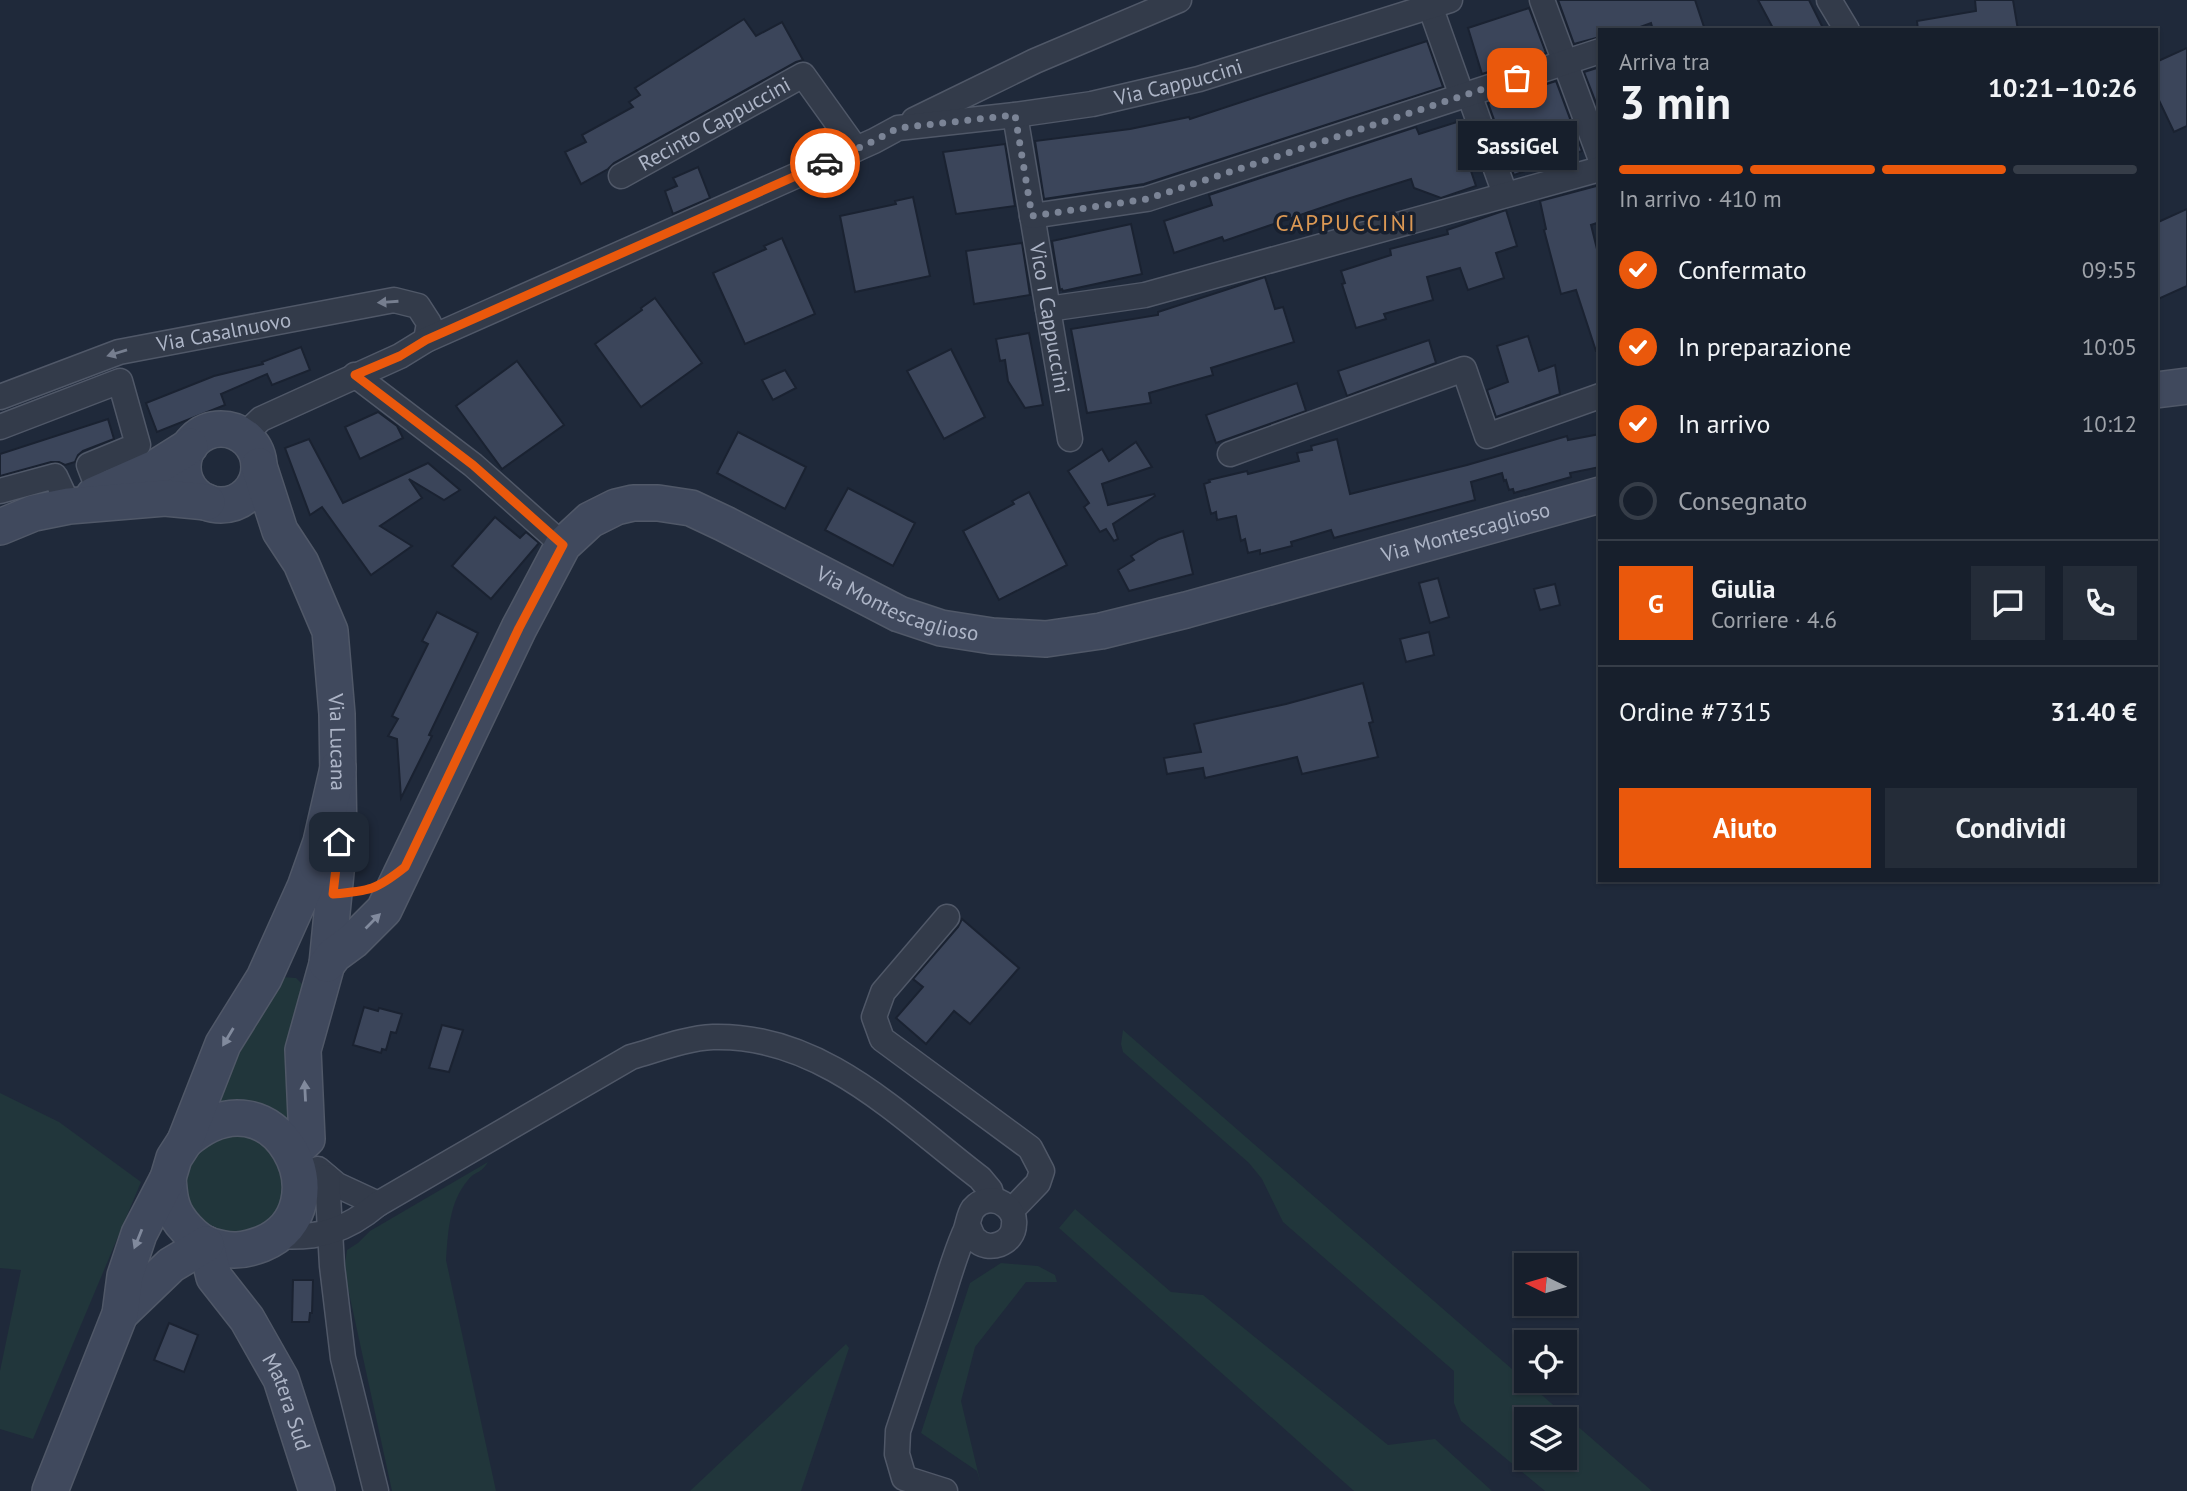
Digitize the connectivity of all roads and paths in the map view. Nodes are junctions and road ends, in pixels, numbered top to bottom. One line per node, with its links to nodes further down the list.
1 (1179, 0): 10 (street, Via Cappuccini)
2 (1542, 0): 7 (street)
3 (1829, 0): 5 (street)
4 (1440, 3): 8 (street); 9 (street, Via Cappuccini)
5 (1846, 28)
6 (1598, 52): 7 (street)
7 (1566, 62): 8 (street); 12 (street)
8 (1466, 95): 15 (street); 16 (street)
9 (1015, 115): 10 (street, Via Cappuccini); 16 (street, Vico I Cappuccini)
10 (898, 128): 11 (street, Via Cappuccini)
11 (856, 149): 14 (street, Recinto Cappuccini); 18 (street, Via Cappuccini)
12 (1598, 151)
13 (1598, 170): 15 (street)
14 (621, 176)
15 (1505, 194): 17 (street)
16 (1032, 216): 17 (street, Vico I Cappuccini)
17 (1048, 309): 26 (street, Vico I Cappuccini)
18 (426, 340): 19 (street, Via Cappuccini); 22 (street, Via Casalnuovo, one-way to 22)
19 (355, 375): 25 (street, Via Cappuccini); 37 (street)
20 (2187, 386): 21 (main road)
21 (2158, 390)
22 (0, 397)
23 (1598, 398): 28 (street)
24 (0, 427): 30 (street)
25 (243, 436): 27 (main road); 29 (main road)
26 (1070, 439)
27 (190, 446): 33 (main road); 34 (main road, Via Lucana)
28 (1230, 454)
29 (259, 466): 33 (main road); 36 (main road, Via Lucana)
30 (94, 478)
31 (0, 491): 34 (street)
32 (1598, 496): 37 (main road, Via Montescaglioso)
33 (215, 503): 34 (main road, Via Lucana); 36 (main road, Via Lucana)
34 (69, 506): 35 (main road, Via Lucana)
35 (0, 527)
36 (280, 531): 38 (main road, Via Lucana)
37 (563, 545): 39 (main road, Via Montescaglioso)
38 (338, 768): 40 (main road, Via Lucana); 43 (main road)
39 (405, 867): 40 (main road, Via Montescaglioso); 42 (main road, Via Montescaglioso, one-way to 39)
40 (333, 894): 42 (main road, Via Lucana); 43 (main road)
41 (947, 917): 49 (street)
42 (327, 964): 45 (main road, Via Lucana, one-way to 42)
43 (264, 978): 44 (main road, one-way to 44)
44 (185, 1141): 45 (main road); 47 (main road)
45 (294, 1155): 46 (street); 51 (main road)
46 (327, 1177): 48 (street); 50 (street)
47 (169, 1178): 52 (main road); 54 (main road, one-way to 54)
48 (378, 1204): 49 (street); 50 (street)
49 (990, 1209): 53 (street); 53 (street); 55 (street)
50 (330, 1233): 51 (street); 59 (street)
51 (274, 1238): 52 (main road); 56 (main road)
52 (206, 1244): 54 (main road); 56 (main road, Matera Sud)
53 (986, 1246): 55 (street)
54 (120, 1314): 57 (main road)
55 (936, 1317): 60 (street)
56 (247, 1320): 58 (main road, Matera Sud)
57 (50, 1491)
58 (317, 1491)
59 (376, 1491)
60 (945, 1491)

